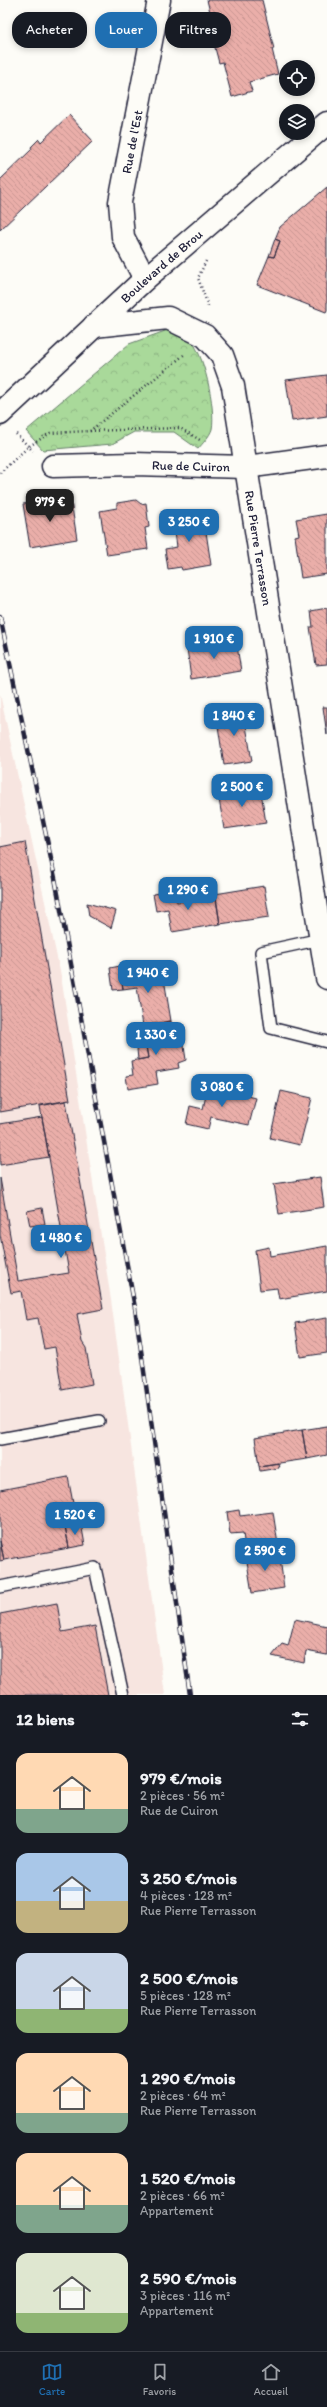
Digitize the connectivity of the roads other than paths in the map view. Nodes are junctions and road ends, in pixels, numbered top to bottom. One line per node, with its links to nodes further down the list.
1 (159, 0): 3 (street, Rue de l'Est)
2 (327, 123): 3 (street, Boulevard de Brou)
3 (145, 279): 4 (street, Boulevard de Brou)
4 (94, 326): 5 (street, Boulevard de Brou); 8 (street, Rue Pierre Terrasson)
5 (0, 414)
6 (327, 456): 8 (street, Rue de Cuiron)
7 (53, 466): 8 (street, Rue de Cuiron)
8 (246, 467): 9 (street, Rue Pierre Terrasson)
9 (321, 939): 10 (street, Rue Pierre Terrasson); 11 (lane)
10 (327, 978)
11 (327, 1042)
12 (100, 1421): 13 (lane)
13 (0, 1439)
14 (0, 1587): 15 (lane)
15 (123, 1695)

